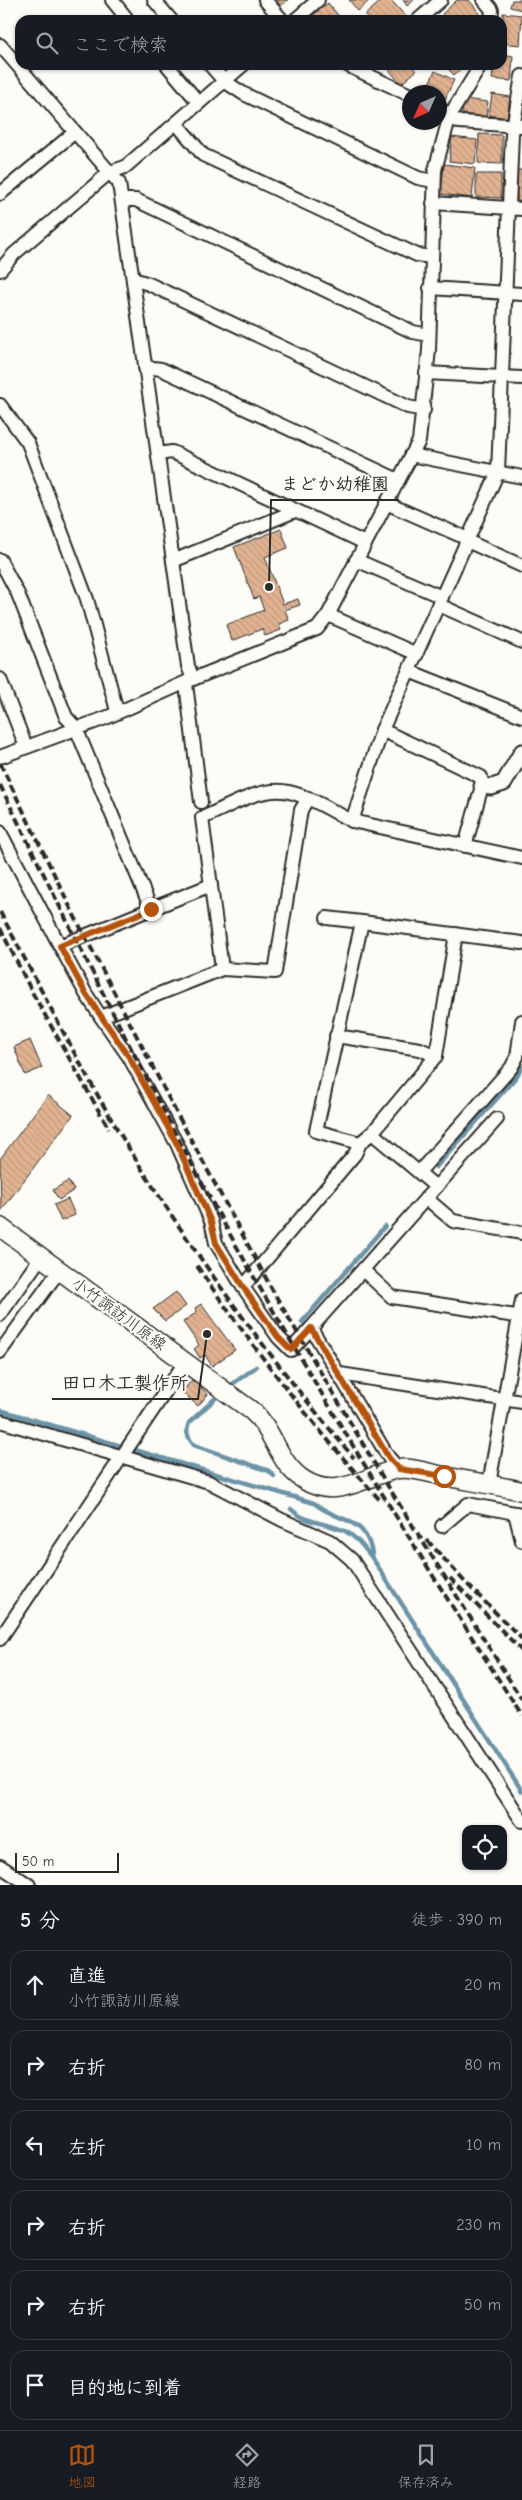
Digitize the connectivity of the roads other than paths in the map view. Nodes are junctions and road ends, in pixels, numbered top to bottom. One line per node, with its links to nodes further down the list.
1 (112, 0): 7 (street)
2 (154, 0): 8 (street)
3 (265, 0): 9 (street)
4 (318, 0): 10 (street)
5 (441, 0): 11 (street)
6 (484, 0): 12 (street)
7 (124, 15)
8 (167, 15)
9 (278, 15)
10 (301, 15)
11 (424, 15)
12 (492, 15)
13 (0, 45): 14 (street)
14 (15, 62)
15 (22, 70): 30 (street)
16 (170, 70): 24 (street)
17 (214, 70): 22 (street)
18 (237, 70): 22 (street)
19 (369, 70): 23 (street)
20 (477, 70): 25 (street)
21 (522, 76): 28 (street)
22 (224, 81): 24 (street); 32 (street)
23 (402, 90)
24 (199, 103): 27 (street)
25 (447, 109)
26 (447, 113): 28 (street)
27 (176, 123): 31 (street); 38 (street)
28 (517, 126): 36 (street)
29 (442, 130): 32 (street)
30 (75, 132): 31 (street); 33 (street)
31 (110, 172): 34 (street); 39 (street)
32 (433, 181): 35 (street)
33 (0, 194)
34 (123, 200): 40 (street); 44 (street)
35 (433, 203): 36 (street); 38 (street)
36 (508, 209): 37 (street); 42 (street)
37 (522, 209)
38 (431, 258): 41 (street)
39 (0, 270)
40 (133, 279): 45 (street); 50 (street)
41 (430, 288): 42 (street); 44 (street)
42 (505, 293): 43 (street); 47 (street)
43 (522, 294)
44 (429, 335): 46 (street)
45 (145, 367): 51 (street); 55 (street)
46 (426, 373): 47 (street); 50 (street)
47 (502, 377): 48 (street); 53 (street)
48 (522, 378)
49 (0, 405): 71 (street)
50 (424, 410): 52 (street)
51 (158, 454): 57 (street); 62 (street)
52 (411, 455): 53 (street); 55 (street)
53 (498, 472): 54 (street); 58 (street)
54 (522, 477)
55 (398, 480): 56 (street)
56 (386, 503): 58 (street); 59 (street)
57 (294, 511): 59 (street); 62 (street)
58 (468, 540): 63 (street); 64 (street)
59 (364, 543): 61 (street)
60 (0, 560): 73 (street)
61 (356, 560): 64 (street); 65 (street)
62 (173, 561): 70 (street)
63 (522, 566)
64 (441, 601): 66 (street); 67 (street)
65 (328, 615): 67 (street); 70 (street)
66 (522, 642)
67 (417, 654): 68 (street)
68 (409, 671): 72 (street); 74 (street)
69 (0, 680): 75 (street)
70 (189, 682): 71 (street); 80 (street)
71 (116, 711): 73 (street)
72 (522, 716)
73 (76, 728): 75 (street); 86 (street)
74 (382, 730): 78 (street); 81 (street)
75 (26, 747): 77 (street)
76 (522, 752): 78 (street)
77 (0, 757)
78 (482, 786): 83 (street)
79 (308, 798): 81 (street); 85 (street); 92 (street)
80 (201, 802)
81 (352, 821): 83 (street)
82 (0, 832): 91 (street)
83 (465, 846): 84 (street)
84 (522, 858)
85 (211, 885): 86 (street); 92 (street)
86 (151, 909): 91 (street)
87 (326, 918): 88 (street)
88 (362, 922): 89 (street); 95 (street)
89 (456, 934): 90 (street); 96 (street)
90 (522, 943)
91 (60, 946): 93 (street)
92 (222, 969): 93 (street)
93 (101, 1017): 108 (street)
94 (522, 1021): 100 (street)
95 (336, 1036): 96 (street); 99 (street)
96 (436, 1056): 98 (street)
97 (497, 1119): 101 (street)
98 (372, 1133): 99 (street); 100 (street)
99 (360, 1143): 108 (street)
100 (419, 1172): 101 (street)
101 (436, 1187): 102 (street)
102 (426, 1198): 104 (street); 106 (street)
103 (0, 1227): 105 (main road, 小竹諏訪川原線)
104 (522, 1233)
105 (41, 1258): 107 (main road, 小竹諏訪川原線); 110 (street)
106 (363, 1270): 111 (street); 112 (street)
107 (61, 1272): 113 (street); 115 (main road, 小竹諏訪川原線)
108 (243, 1287): 112 (street)
109 (522, 1300): 111 (street)
110 (0, 1315)
111 (520, 1317): 117 (street)
112 (311, 1328): 116 (street)
113 (4, 1337): 114 (street)
114 (0, 1352)
115 (185, 1362): 120 (street); 121 (main road, 小竹諏訪川原線)
116 (340, 1374): 117 (street); 121 (street)
117 (503, 1399): 118 (street); 122 (street)
118 (522, 1402)
119 (0, 1421): 120 (street)
120 (121, 1457): 127 (street); 128 (street)
121 (399, 1469): 122 (main road, 小竹諏訪川原線)
122 (489, 1484): 123 (main road, 小竹諏訪川原線)
123 (522, 1490)
124 (519, 1514): 125 (street); 126 (street)
125 (442, 1526)
126 (522, 1541)
127 (0, 1639)
128 (522, 1821)
129 (0, 1866): 130 (street)
130 (29, 1885)

